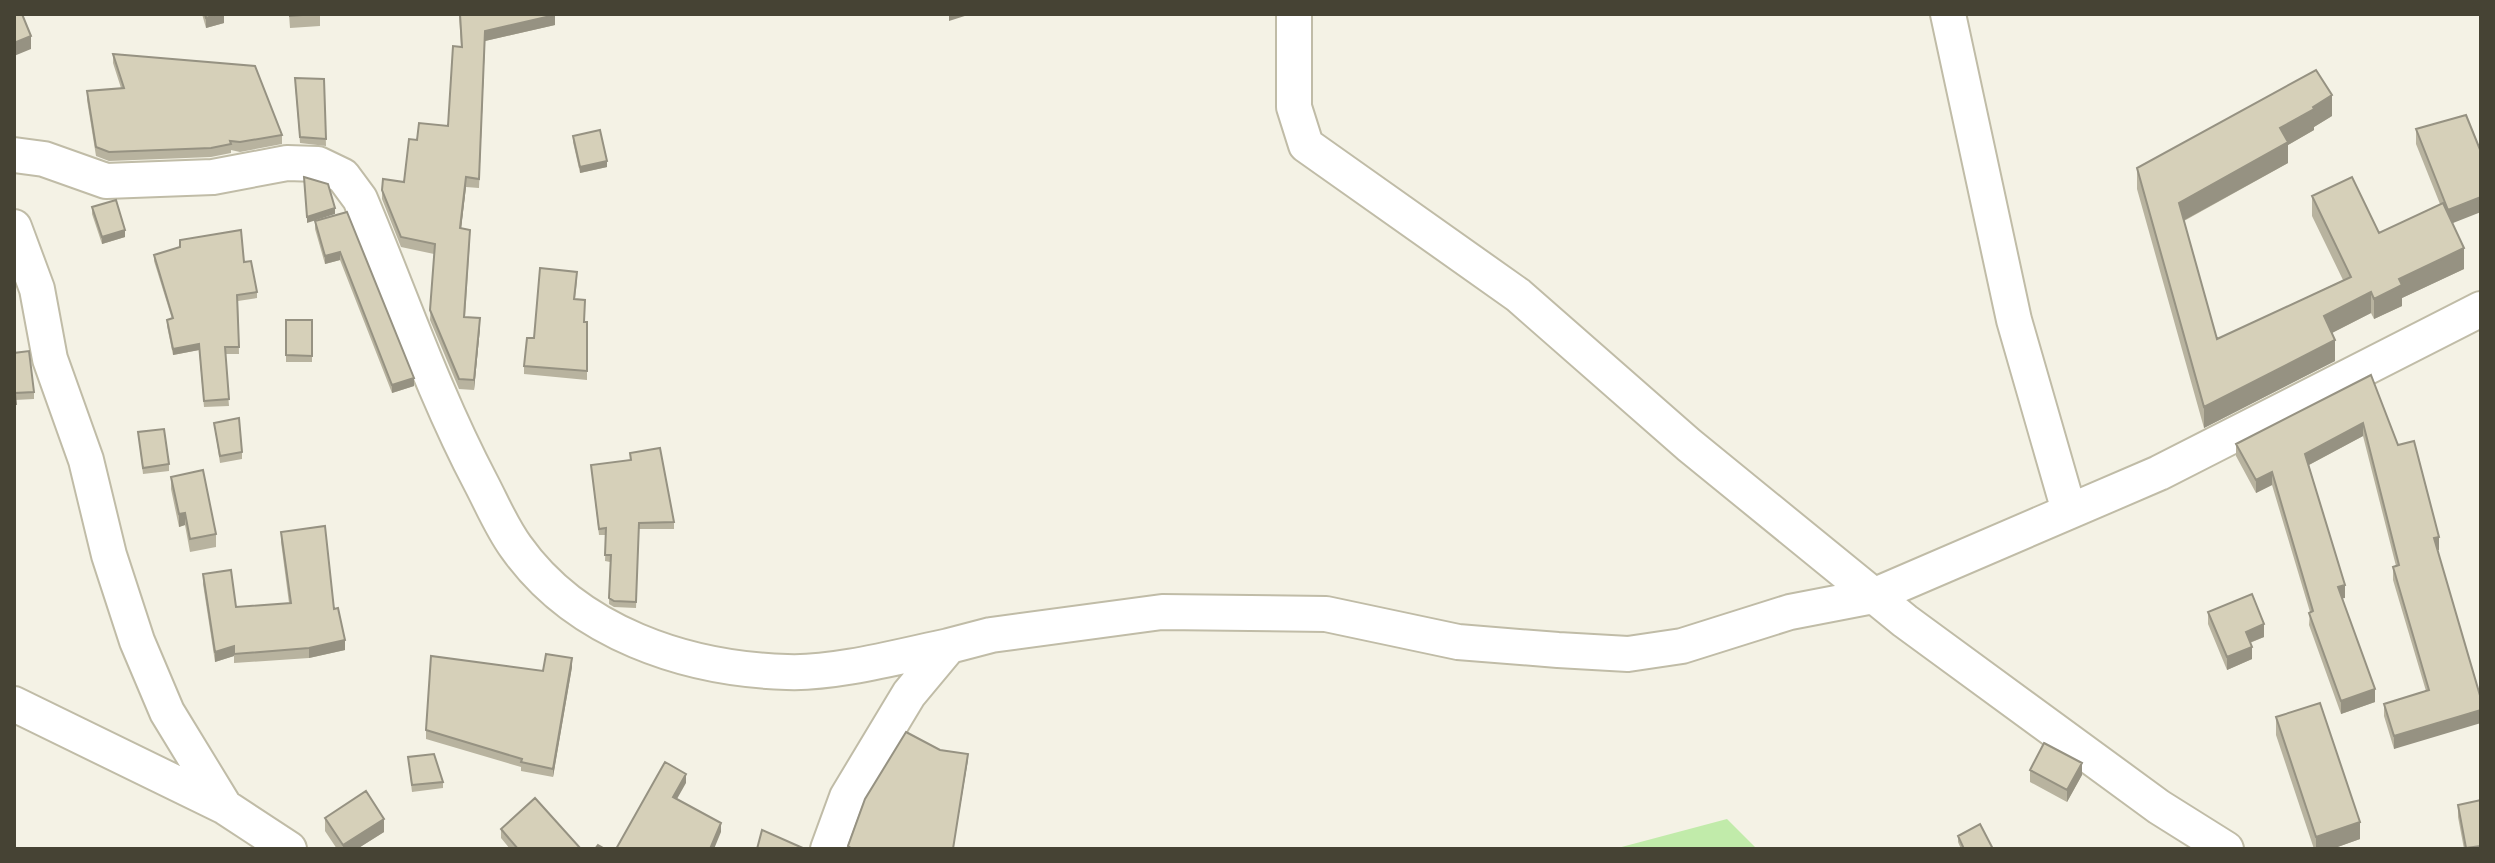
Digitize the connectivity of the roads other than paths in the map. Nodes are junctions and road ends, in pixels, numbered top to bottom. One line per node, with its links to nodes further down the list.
1 (1294, 14): 7 (street)
2 (1948, 14): 6 (street)
3 (14, 155): 8 (street)
4 (14, 227): 10 (street)
5 (2481, 309): 6 (street)
6 (2069, 511): 7 (street)
7 (1873, 596): 8 (street); 13 (street)
8 (949, 646): 12 (street)
9 (14, 704): 10 (street)
10 (225, 807): 11 (street)
11 (289, 849)
12 (828, 849)
13 (2226, 849)

